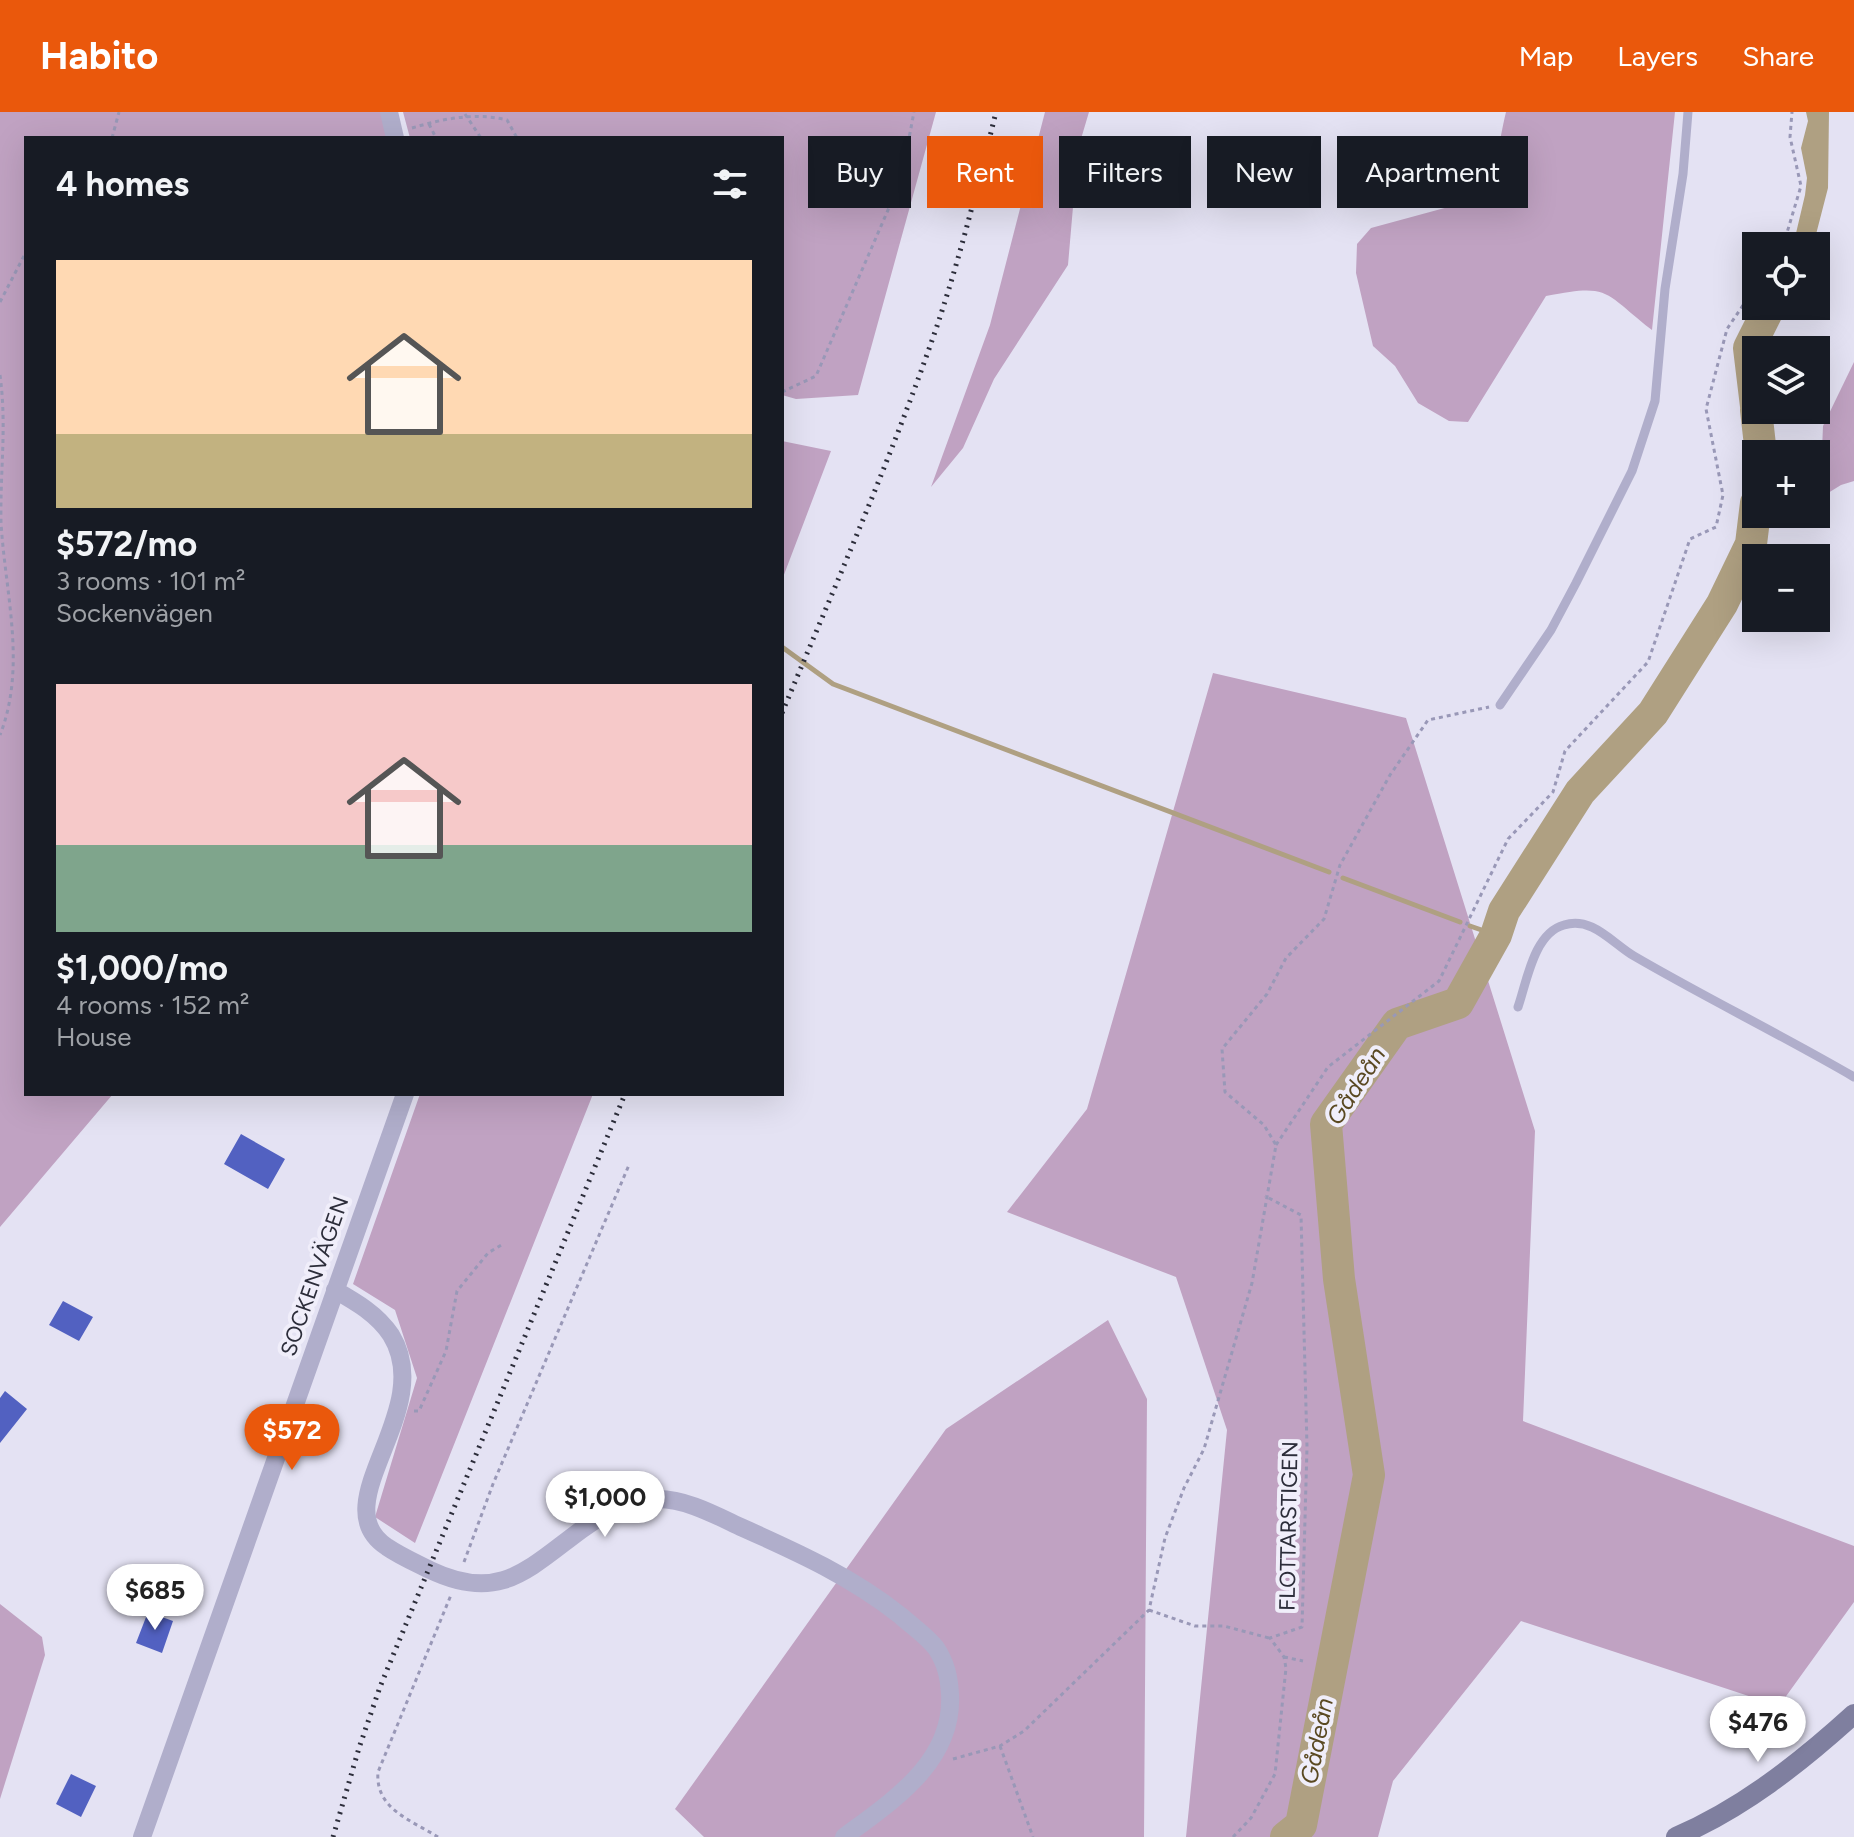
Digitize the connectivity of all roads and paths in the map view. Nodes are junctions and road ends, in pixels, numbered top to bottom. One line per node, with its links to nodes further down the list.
1 (119, 112): 8 (path)
2 (914, 112): 18 (path)
3 (1688, 112): 19 (lane)
4 (1792, 112): 13 (path)
5 (465, 114): 7 (path); 11 (path); 12 (path)
6 (390, 115): 7 (path); 9 (street)
7 (428, 122): 10 (path)
8 (113, 136)
9 (395, 136)
10 (435, 136)
11 (480, 136)
12 (516, 136)
13 (1787, 232)
14 (24, 256): 15 (path)
15 (0, 302)
16 (1742, 307): 24 (path)
17 (0, 375): 20 (path)
18 (784, 391)
19 (1500, 705): 24 (path)
20 (0, 735)
21 (1518, 1007): 22 (lane)
22 (1854, 1077)
23 (404, 1096): 28 (street, SOCKENVÄGEN)
24 (1276, 1145): 26 (path)
25 (629, 1165): 30 (path)
26 (1265, 1196): 31 (path); 32 (path, FLOTTARSTIGEN)
27 (503, 1244): 29 (path)
28 (335, 1290): 29 (street); 38 (street, SOCKENVÄGEN)
29 (398, 1412): 30 (street)
30 (456, 1580): 37 (street); 39 (path)
31 (1149, 1610): 32 (path); 36 (path)
32 (1270, 1638): 33 (path, FLOTTARSTIGEN)
33 (1284, 1657): 34 (path); 42 (path)
34 (1303, 1661)
35 (1854, 1714): 43 (street)
36 (1000, 1746): 37 (path); 41 (path)
37 (929, 1764): 40 (street)
38 (142, 1837)
39 (438, 1837)
40 (844, 1837)
41 (1033, 1837)
42 (1233, 1837)
43 (1676, 1837)

